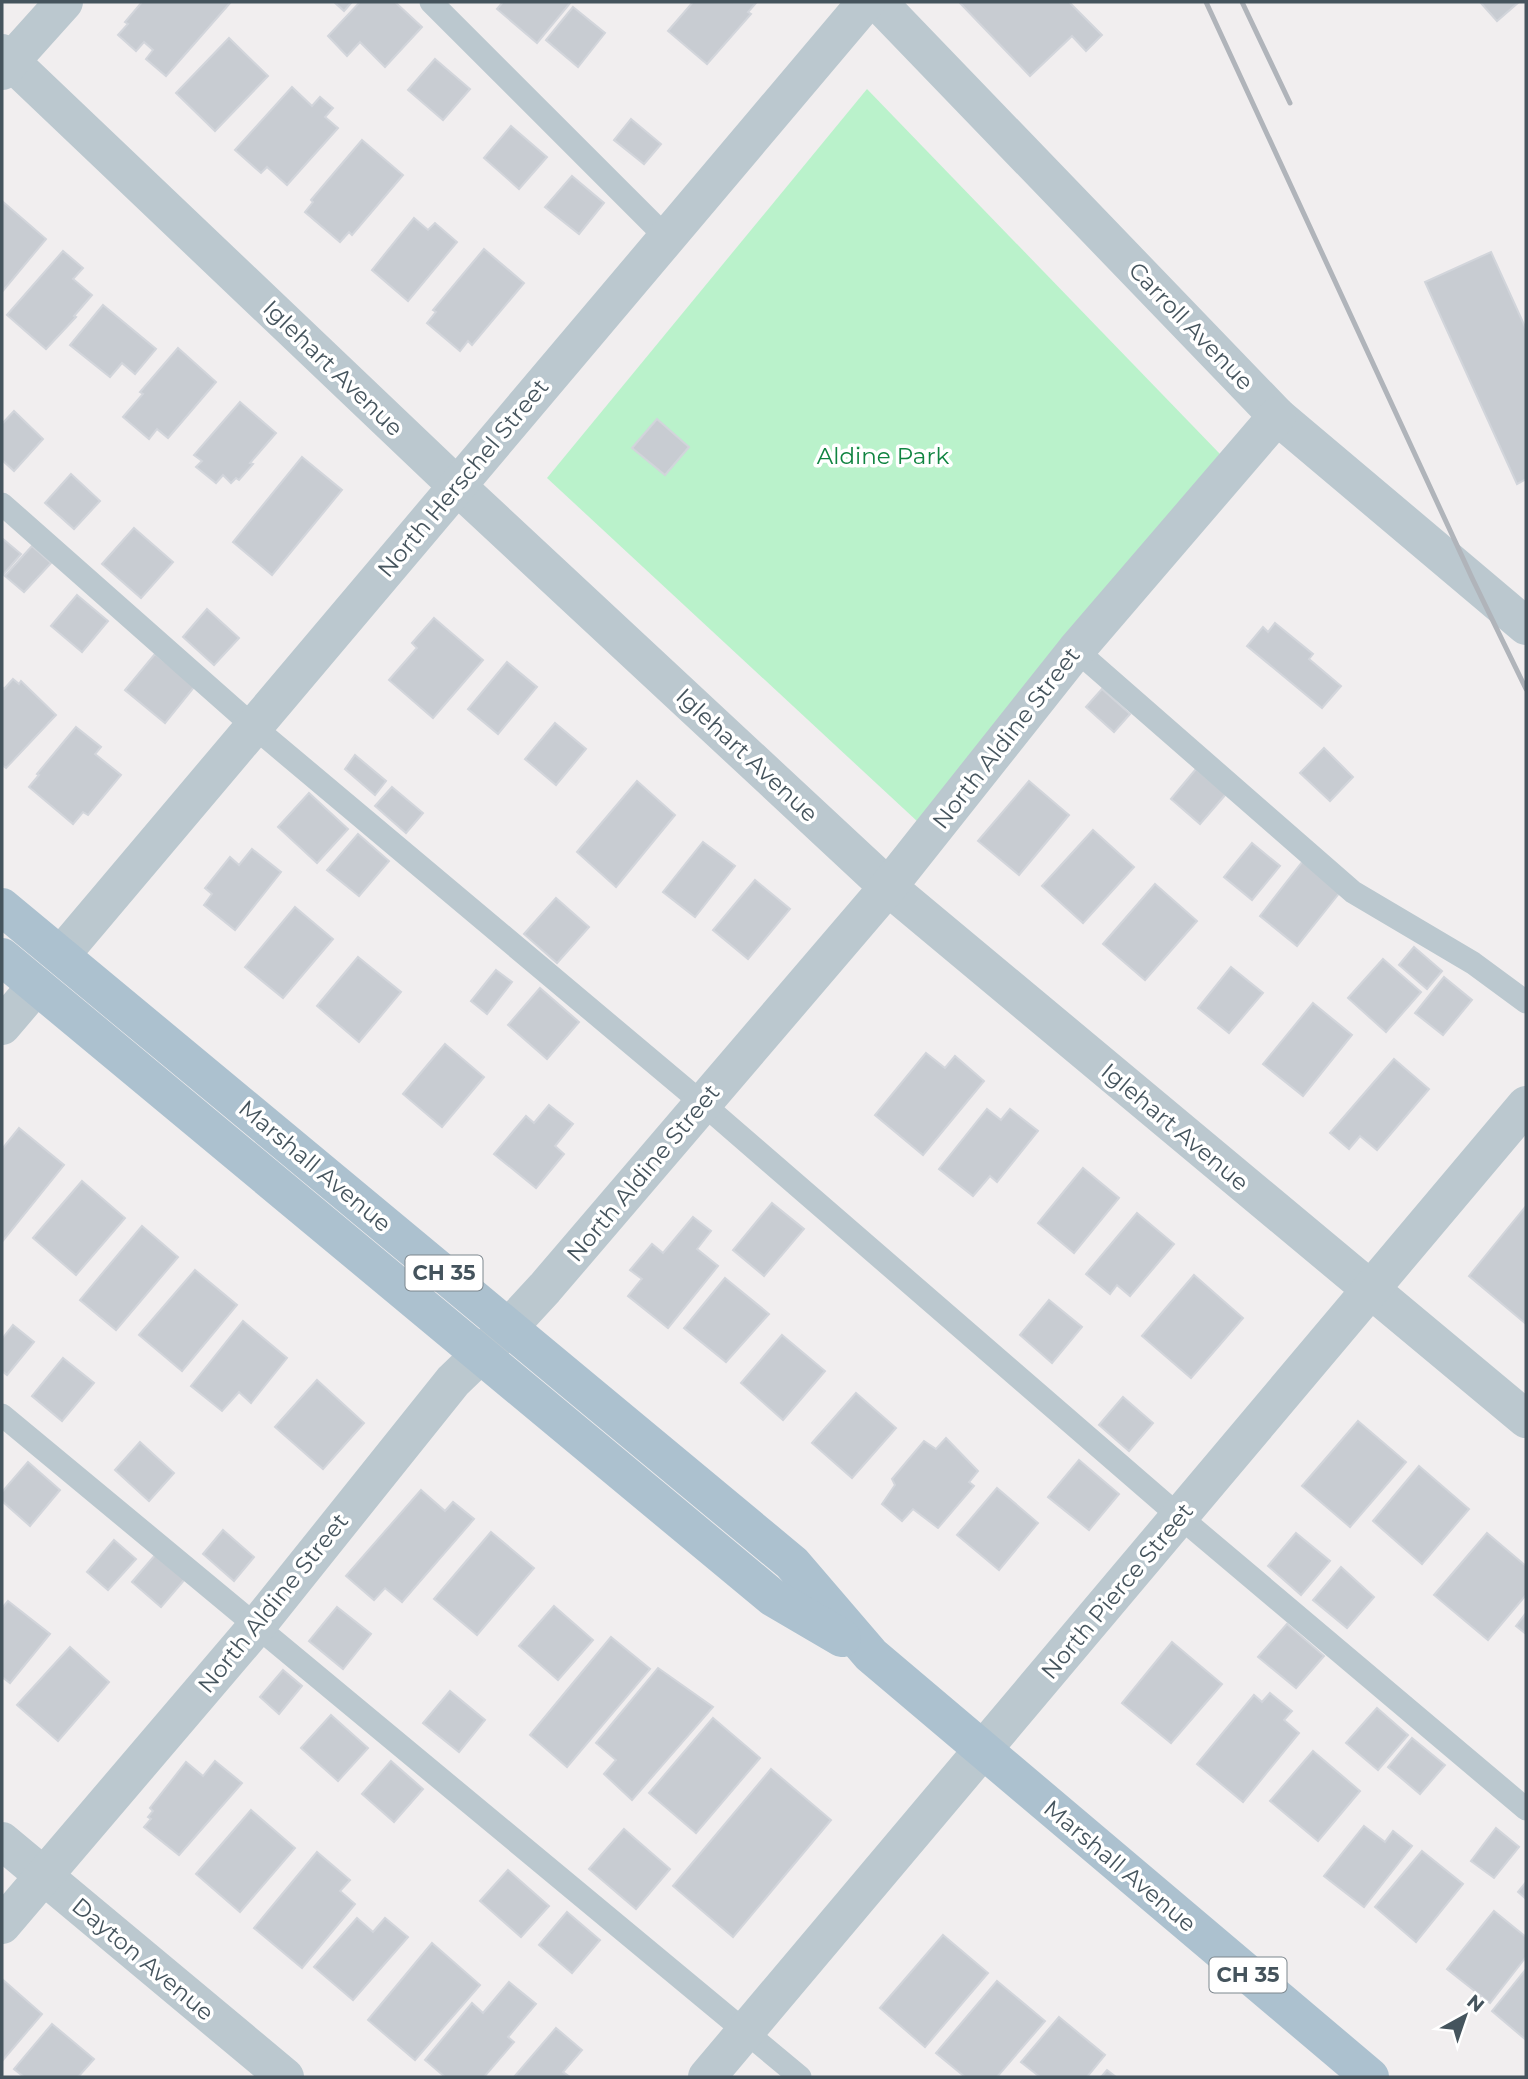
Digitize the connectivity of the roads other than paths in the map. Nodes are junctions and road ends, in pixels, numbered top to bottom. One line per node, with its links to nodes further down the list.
1 (64, 2): 5 (street)
2 (431, 2): 6 (lane)
3 (866, 2): 6 (street, North Herschel Street)
4 (878, 2): 7 (street, Carroll Avenue)
5 (4, 62): 8 (street, Iglehart Avenue)
6 (667, 238): 8 (street, North Herschel Street)
7 (1277, 416): 10 (street, Carroll Avenue); 11 (street, North Aldine Street)
8 (457, 485): 12 (street, North Herschel Street); 13 (street, Iglehart Avenue)
9 (2, 504): 12 (lane)
10 (1526, 626)
11 (1076, 649): 13 (street, North Aldine Street); 18 (lane)
12 (253, 726): 15 (street, North Herschel Street); 20 (lane)
13 (888, 887): 20 (street, North Aldine Street); 22 (street, Iglehart Avenue)
14 (2, 907): 15 (main road, Marshall Avenue / CH 35)
15 (61, 955): 23 (main road, Marshall Avenue / CH 35)
16 (2, 957): 17 (main road, Marshall Avenue / CH 35)
17 (36, 986): 19 (street); 24 (main road, Marshall Avenue / CH 35)
18 (1526, 1002)
19 (2, 1026)
20 (702, 1103): 23 (street, North Aldine Street); 27 (lane)
21 (1526, 1105): 22 (street, North Pierce Street)
22 (1371, 1291): 26 (street, Iglehart Avenue); 27 (street, North Pierce Street)
23 (509, 1327): 24 (street, North Aldine Street); 29 (main road, Marshall Avenue / CH 35)
24 (481, 1354): 28 (street, North Aldine Street); 29 (main road, Marshall Avenue / CH 35)
25 (2, 1415): 28 (lane)
26 (1526, 1419)
27 (1180, 1517): 30 (street, North Pierce Street); 31 (lane)
28 (256, 1627): 33 (street, North Aldine Street); 35 (lane)
29 (871, 1655): 30 (main road, Marshall Avenue / CH 35)
30 (982, 1750): 35 (street, North Pierce Street); 39 (main road, Marshall Avenue / CH 35)
31 (1526, 1810)
32 (2, 1841): 33 (street, Dayton Avenue)
33 (45, 1877): 34 (street, North Aldine Street); 36 (street, Dayton Avenue)
34 (2, 1925)
35 (745, 2032): 37 (street, North Pierce Street); 38 (lane)
36 (285, 2077)
37 (707, 2077)
38 (800, 2077)
39 (1370, 2077)

